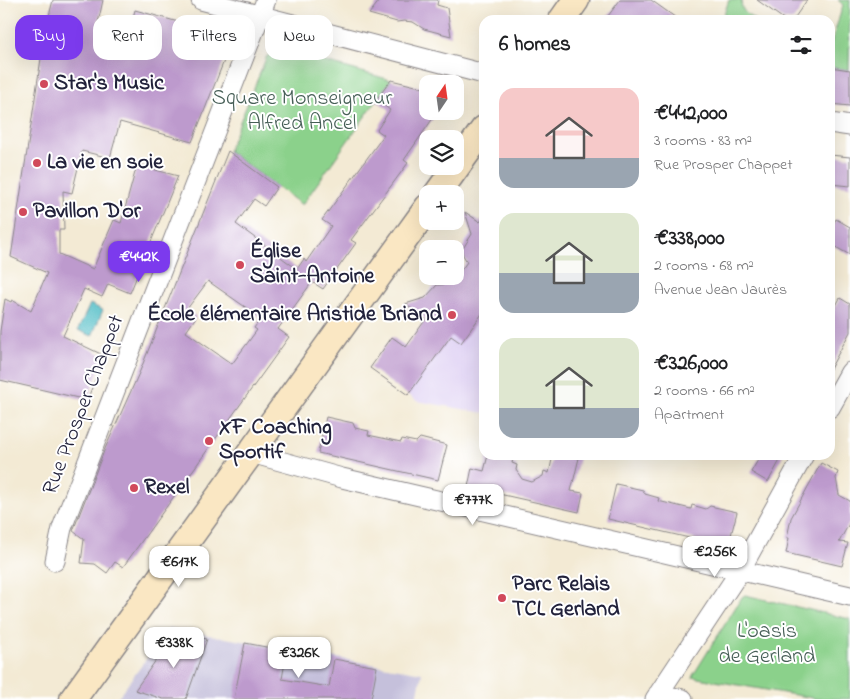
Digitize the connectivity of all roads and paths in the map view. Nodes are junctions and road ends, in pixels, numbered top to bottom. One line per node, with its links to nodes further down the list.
1 (201, 0): 3 (street)
2 (576, 0): 4 (main road)
3 (263, 8): 5 (street); 15 (street, Rue Prosper Chappet)
4 (566, 15)
5 (479, 73)
6 (835, 124): 7 (street)
7 (850, 126)
8 (479, 136): 9 (main road)
9 (444, 185)
10 (419, 220): 13 (main road)
11 (850, 372): 12 (street)
12 (835, 399)
13 (251, 453): 16 (street); 19 (main road)
14 (801, 460): 16 (street)
15 (55, 561)
16 (740, 571): 17 (street); 18 (street)
17 (850, 596)
18 (657, 697): 20 (street)
19 (74, 699)
20 (683, 699)

